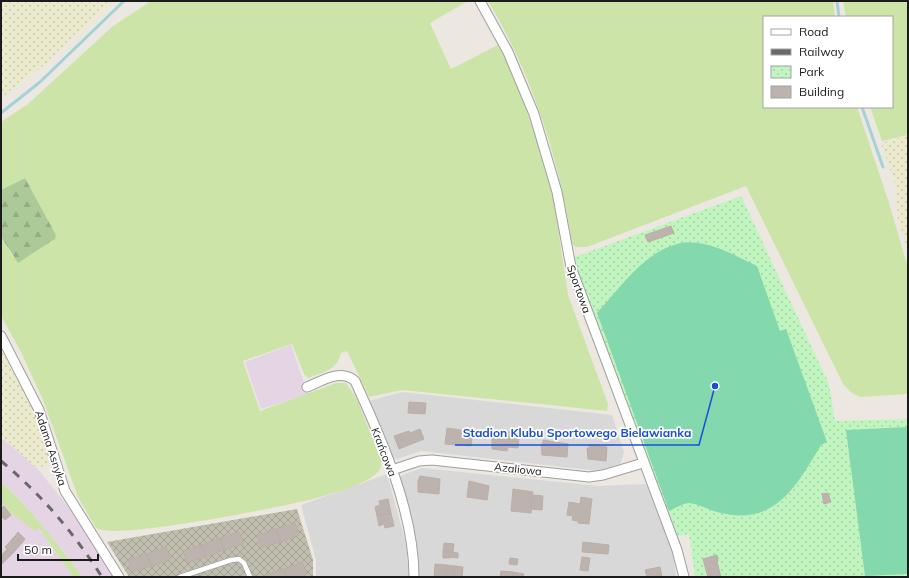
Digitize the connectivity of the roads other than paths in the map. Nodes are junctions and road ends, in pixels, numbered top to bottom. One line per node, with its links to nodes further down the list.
1 (480, 1): 4 (street, Sportowa)
2 (1, 336): 6 (street, Adama Asnyka)
3 (307, 387): 5 (street, Krańcowa)
4 (643, 463): 5 (street, Azaliowa); 10 (street, Sportowa)
5 (392, 470): 9 (street, Krańcowa)
6 (119, 577)
7 (180, 577): 8 (lane)
8 (250, 577)
9 (414, 577)
10 (684, 577)

